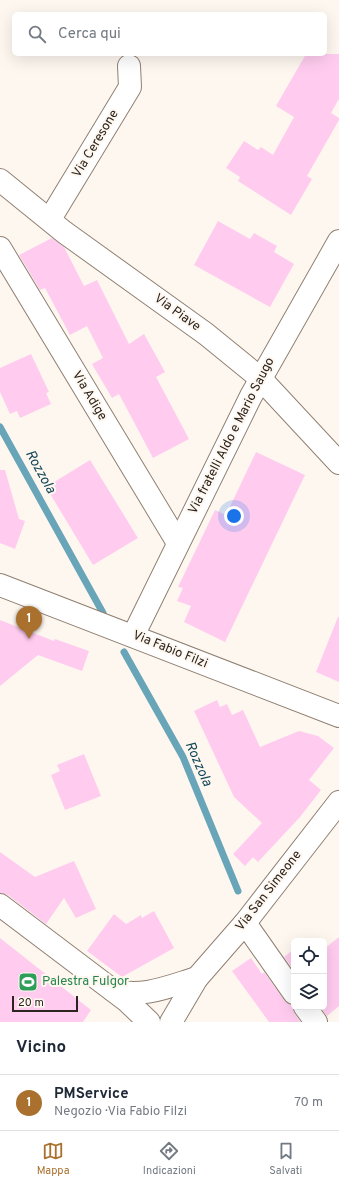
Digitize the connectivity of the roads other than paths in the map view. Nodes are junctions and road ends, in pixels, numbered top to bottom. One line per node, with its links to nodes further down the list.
1 (129, 66): 3 (street, Via Ceresone)
2 (2, 187): 3 (street, Via Piave)
3 (50, 219): 6 (street, Via Piave)
4 (339, 240): 6 (street, Via fratelli Aldo e Mario Saugo)
5 (0, 248): 8 (street, Via Adige)
6 (260, 378): 7 (street, Via Piave); 8 (street, Via fratelli Aldo e Mario Saugo)
7 (339, 464)
8 (178, 543): 10 (street, Via fratelli Aldo e Mario Saugo)
9 (0, 585): 10 (street, Via Fabio Filzi)
10 (133, 636): 11 (street, Via Fabio Filzi)
11 (339, 716)
12 (339, 802): 14 (street, Via San Simeone)
13 (0, 905): 16 (street)
14 (245, 923): 15 (street, Via San Simeone); 17 (street)
15 (197, 978): 16 (street); 20 (street, Via San Simeone)
16 (108, 988): 19 (street)
17 (291, 988)
18 (307, 1010): 21 (street)
19 (149, 1022)
20 (171, 1022)
21 (316, 1022)

